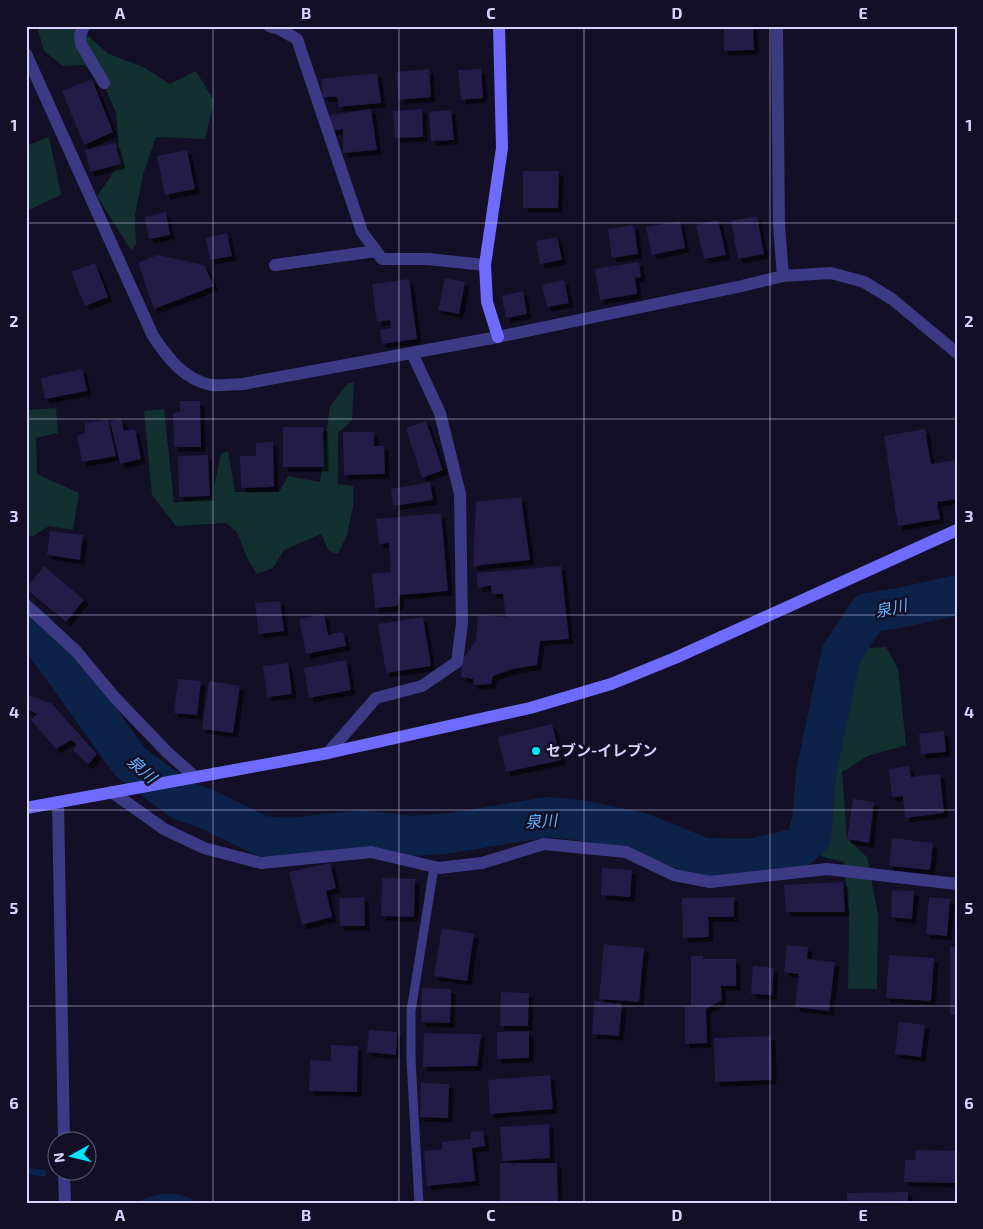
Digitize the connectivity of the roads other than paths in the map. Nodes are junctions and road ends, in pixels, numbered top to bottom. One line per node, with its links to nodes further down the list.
1 (84, 26): 6 (street)
2 (269, 26): 7 (street)
3 (499, 26): 9 (street)
4 (777, 26): 10 (street)
5 (26, 54): 12 (street)
6 (104, 83)
7 (376, 251): 8 (street); 9 (street)
8 (276, 265)
9 (485, 266): 11 (street)
10 (783, 276): 11 (street); 13 (street)
11 (498, 337): 12 (street)
12 (412, 353): 16 (street)
13 (957, 353)
14 (957, 530): 16 (street)
15 (26, 605): 17 (street)
16 (328, 753): 17 (street)
17 (193, 777): 18 (street)
18 (118, 791): 19 (street); 21 (street)
19 (58, 802): 20 (street); 23 (street)
20 (26, 808)
21 (434, 867): 22 (street); 26 (lane)
22 (957, 884)
23 (64, 1132)
24 (64, 1182): 25 (street)
25 (65, 1203)
26 (418, 1203)

